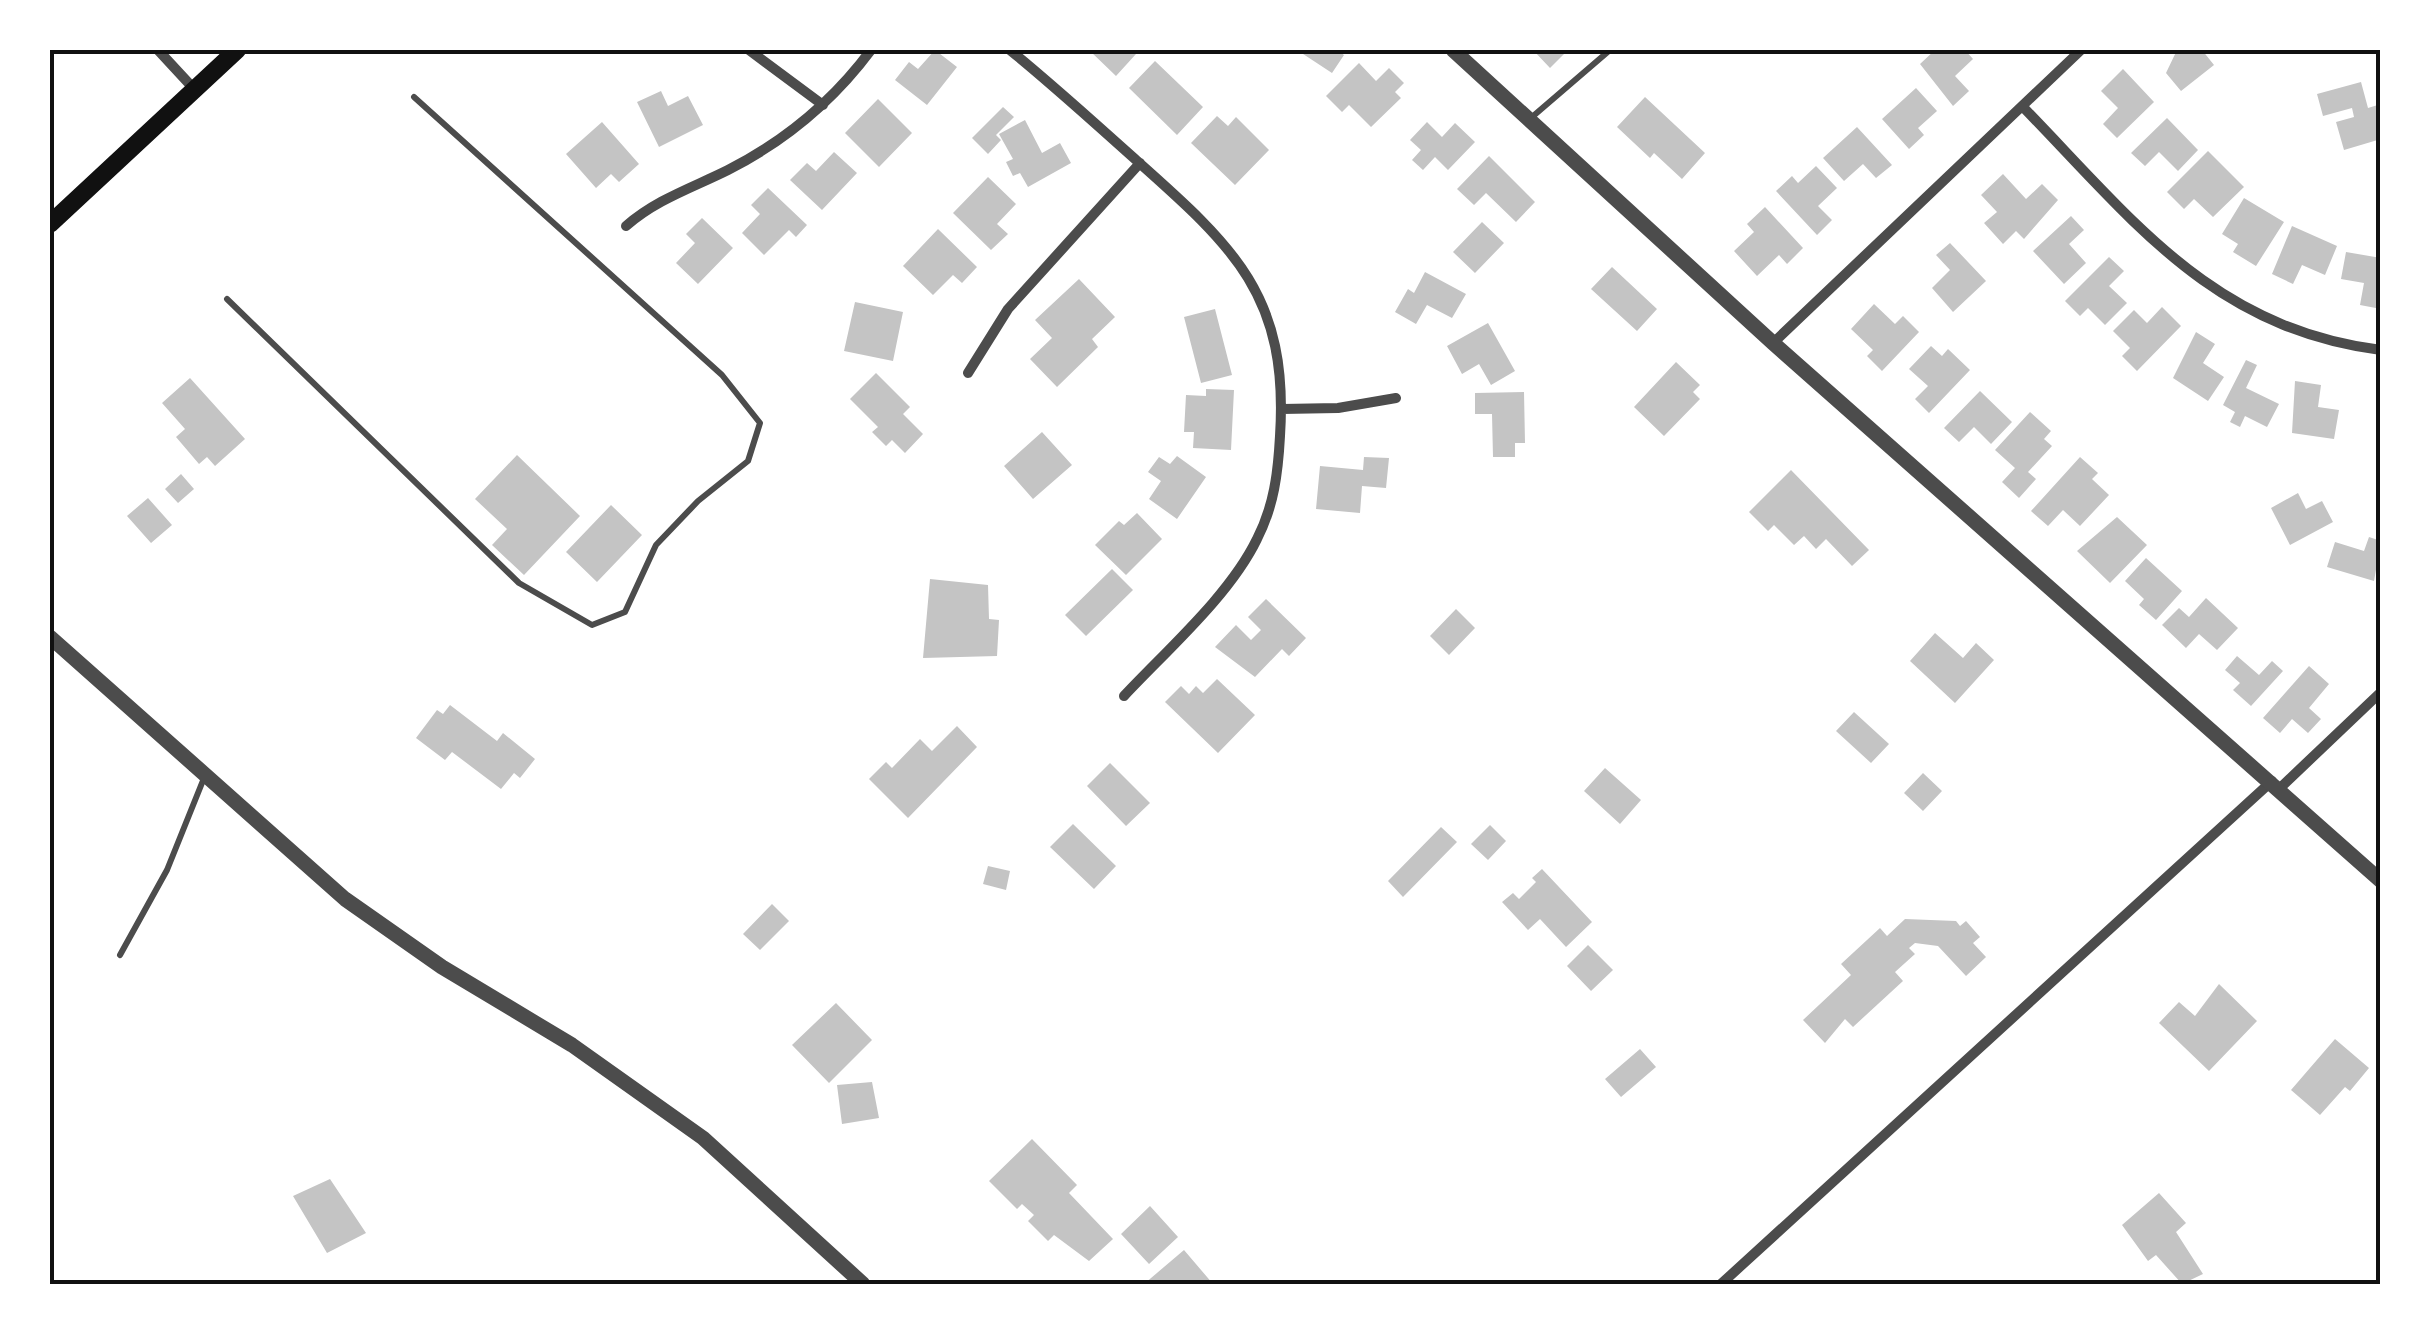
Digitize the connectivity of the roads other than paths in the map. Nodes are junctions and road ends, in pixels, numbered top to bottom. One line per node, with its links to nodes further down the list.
1 (158, 50): 9 (street)
2 (236, 50): 9 (main road)
3 (749, 50): 11 (street)
4 (871, 50): 11 (street)
5 (1010, 50): 14 (street)
6 (1453, 50): 13 (street)
7 (1610, 50): 13 (lane)
8 (2082, 50): 12 (street)
9 (195, 90): 15 (main road)
10 (414, 97): 17 (lane)
11 (823, 105): 16 (street)
12 (2022, 107): 18 (street); 19 (street)
13 (1527, 122): 18 (street)
14 (1140, 164): 20 (street); 22 (street)
15 (50, 224)
16 (626, 226)
17 (227, 299)
18 (1773, 342): 27 (street)
19 (2381, 350)
20 (968, 373)
21 (1396, 398): 22 (street)
22 (1282, 409): 25 (street)
23 (50, 637): 26 (street)
24 (2381, 692): 27 (street)
25 (1124, 696)
26 (205, 777): 29 (lane); 30 (street)
27 (2276, 784): 28 (street); 31 (street)
28 (2381, 881)
29 (120, 955)
30 (863, 1284)
31 (1721, 1284)

